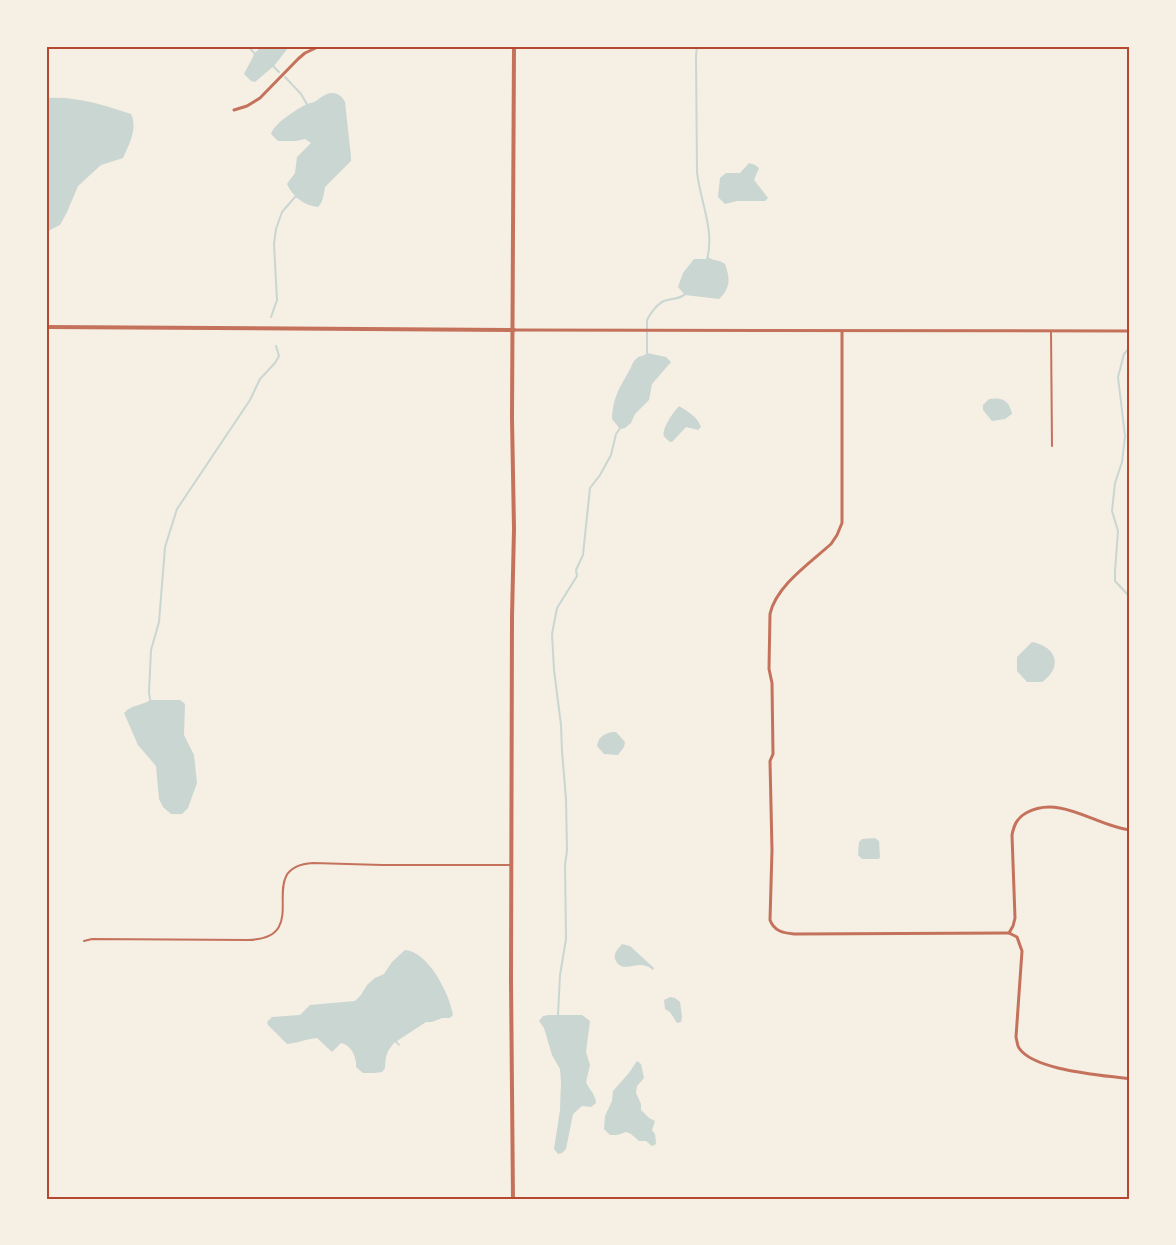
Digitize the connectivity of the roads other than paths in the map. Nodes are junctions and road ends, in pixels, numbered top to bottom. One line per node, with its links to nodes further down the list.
1 (320, 46): 4 (street)
2 (496, 46): 3 (street)
3 (514, 47): 6 (street)
4 (234, 110)
5 (46, 327): 6 (street)
6 (514, 330): 7 (street); 12 (street)
7 (842, 331): 8 (street); 13 (street)
8 (1051, 331): 9 (street); 10 (lane)
9 (1130, 331)
10 (1052, 446)
11 (1130, 830): 13 (street)
12 (511, 865): 14 (lane); 16 (street)
13 (1008, 933): 15 (street)
14 (84, 941)
15 (1130, 1079)
16 (513, 1199)

